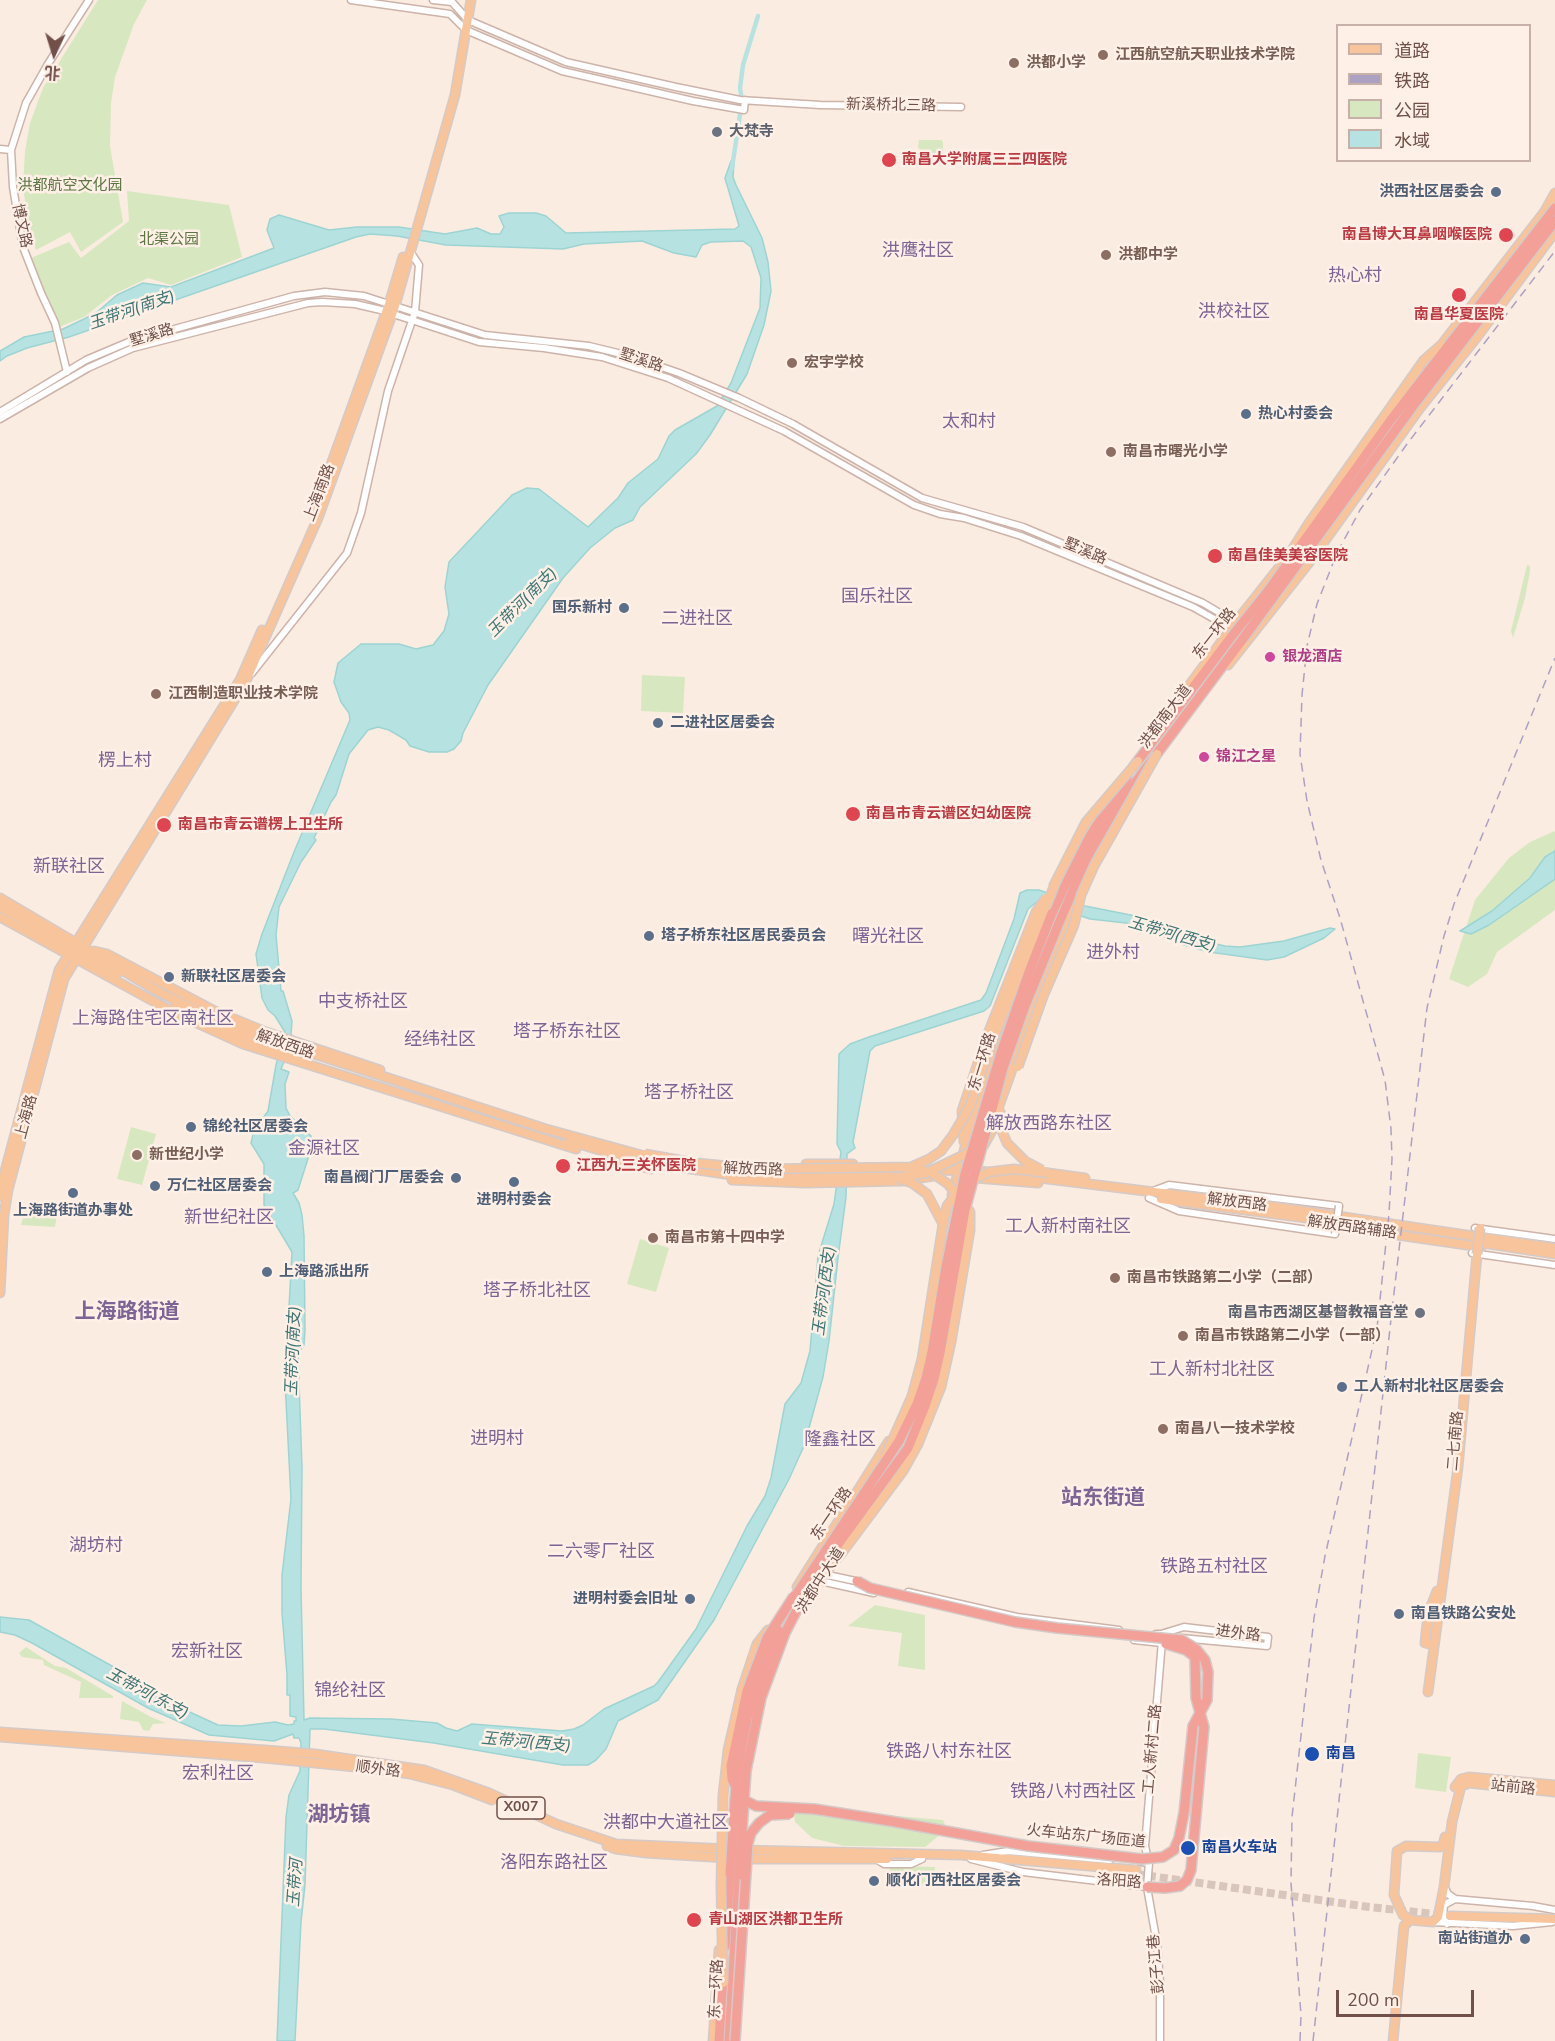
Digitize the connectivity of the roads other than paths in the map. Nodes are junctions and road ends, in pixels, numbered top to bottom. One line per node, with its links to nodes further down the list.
1 (89, 0): 10 (street, 博文路)
2 (351, 0): 6 (street)
3 (433, 0): 6 (street)
4 (465, 0): 6 (main road, 上海南路)
5 (471, 0): 6 (main road, 上海南路)
6 (465, 23): 7 (street, 新溪桥北三路); 7 (street); 15 (main road, 上海南路)
7 (743, 100): 8 (street, 新溪桥北三路)
8 (961, 107)
9 (0, 149): 10 (street)
10 (11, 150): 20 (street, 博文路)
11 (1555, 194): 12 (main road, 洪都南大道)
12 (1552, 207): 19 (main road, 洪都南大道); 23 (highway, 东一环路, bridge)
13 (1555, 221): 28 (highway, 东一环路, bridge)
14 (1555, 232): 25 (main road, 洪都南大道)
15 (408, 252): 16 (main road, 上海南路); 17 (street, 上海南路)
16 (391, 309): 17 (street, 墅溪路); 18 (street, 墅溪路); 20 (street, 墅溪路); 22 (street, 墅溪路); 27 (main road, 上海南路); 35 (main road, 上海南路)
17 (415, 312): 18 (street, 上海南路); 24 (street, 墅溪路)
18 (412, 320): 24 (street, 墅溪路); 27 (street, 上海南路)
19 (1441, 345): 23 (main road, bridge); 24 (main road, 洪都南大道)
20 (67, 372): 21 (street, 墅溪路)
21 (0, 412)
22 (0, 419)
23 (1268, 591): 29 (highway, 东一环路, bridge)
24 (1234, 625): 25 (street, 墅溪路); 26 (street, 墅溪路); 30 (main road, 洪都南大道)
25 (1254, 633): 26 (main road, 洪都南大道)
26 (1247, 643): 31 (main road, 洪都南大道)
27 (246, 681): 35 (main road, 上海南路)
28 (1157, 754): 31 (main road, bridge); 65 (highway, 东一环路, bridge)
29 (1138, 761): 30 (main road, bridge); 61 (highway, 东一环路, bridge)
30 (1057, 885): 41 (main road, 洪都南大道, bridge); 41 (main road, bridge); 42 (main road, bridge)
31 (1078, 895): 38 (main road, bridge); 40 (main road, 洪都南大道); 40 (main road, bridge)
32 (0, 898): 35 (main road, 解放西路)
33 (0, 907): 35 (main road, 解放西路)
34 (0, 917): 35 (main road)
35 (75, 951): 36 (main road, 解放西路); 36 (main road); 53 (main road, 上海路); 60 (main road, 上海路)
36 (269, 1043): 37 (main road); 37 (main road)
37 (296, 1051): 39 (main road, 解放西路); 43 (main road); 43 (main road); 49 (main road, 解放西路)
38 (999, 1106): 47 (main road, bridge); 50 (main road, bridge)
39 (595, 1143): 42 (main road, bridge); 43 (main road, 解放西路)
40 (984, 1146): 48 (main road, 洪都南大道)
41 (964, 1148): 46 (main road, 洪都南大道)
42 (911, 1167): 65 (main road, bridge)
43 (824, 1173): 44 (main road, bridge); 44 (main road); 49 (main road, 解放西路)
44 (858, 1173): 45 (main road); 45 (main road)
45 (935, 1173): 46 (main road, 解放西路)
46 (957, 1173): 48 (main road, 解放西路); 62 (main road, 洪都中大道)
47 (1048, 1173): 51 (main road); 54 (main road, bridge)
48 (977, 1174): 51 (main road, 解放西路); 52 (main road, 解放西路); 63 (main road, 洪都中大道)
49 (774, 1176): 50 (main road)
50 (894, 1178): 54 (main road, bridge)
51 (1125, 1189): 52 (main road, 解放西路)
52 (1149, 1195): 52 (street, bridge); 56 (main road, 解放西路); 58 (main road, 解放西路)
53 (0, 1196)
54 (943, 1224): 61 (main road, bridge)
55 (1478, 1228): 56 (street); 57 (main road, 二七南路)
56 (1555, 1244)
57 (1475, 1253): 59 (street); 68 (main road, 二七南路)
58 (1555, 1256)
59 (1555, 1265)
60 (0, 1293)
61 (878, 1473): 65 (highway, 东一环路, bridge)
62 (806, 1572): 63 (street, 进外路); 66 (main road, 洪都中大道)
63 (821, 1577): 64 (street, 进外路); 67 (street, 进外路); 78 (main road, 洪都中大道)
64 (857, 1581): 67 (street, 进外路); 69 (highway, 火车站东广场匝道, bridge)
65 (799, 1597): 76 (highway, 火车站东广场匝道, bridge); 91 (highway, 东一环路, bridge); 94 (highway, 东一环路, bridge)
66 (782, 1614): 77 (main road, 洪都中大道); 91 (main road, bridge)
67 (1162, 1639): 67 (street, 进外路); 69 (highway, 火车站东广场匝道, bridge); 80 (street, 工人新村二路)
68 (1428, 1692)
69 (1200, 1712): 76 (highway, 火车站东广场匝道, bridge); 82 (highway, 火车站东广场匝道, bridge)
70 (0, 1731): 72 (main road, 顺外路)
71 (0, 1737): 72 (main road, 顺外路)
72 (290, 1756): 77 (main road, 顺外路)
73 (1471, 1780): 74 (main road, 站前路); 75 (main road, 站前路); 83 (main road); 86 (main road)
74 (1555, 1785)
75 (1555, 1792)
76 (890, 1821): 94 (highway, 火车站东广场匝道, bridge)
77 (727, 1854): 78 (main road, 顺外路); 92 (main road, 洪都中大道)
78 (743, 1854): 79 (main road, 洛阳路); 79 (main road, 洛阳路); 94 (main road, 洪都中大道)
79 (974, 1857): 80 (street, 洛阳路); 81 (main road, 洛阳路); 82 (street, 洛阳路)
80 (1149, 1863): 82 (street, 洛阳路)
81 (1136, 1872)
82 (1147, 1887): 95 (street, 彭子江巷)
83 (1444, 1887): 84 (street); 90 (main road)
84 (1455, 1899): 85 (street); 87 (street)
85 (1555, 1910)
86 (1401, 1911): 89 (main road); 96 (main road)
87 (1449, 1917): 88 (main road); 88 (street); 90 (street)
88 (1555, 1919)
89 (1412, 1920): 90 (main road); 97 (main road)
90 (1433, 1922)
91 (723, 1983): 93 (highway, 东一环路)
92 (713, 2041)
93 (719, 2041)
94 (732, 2041)
95 (1160, 2041)
96 (1389, 2041)
97 (1393, 2041)

